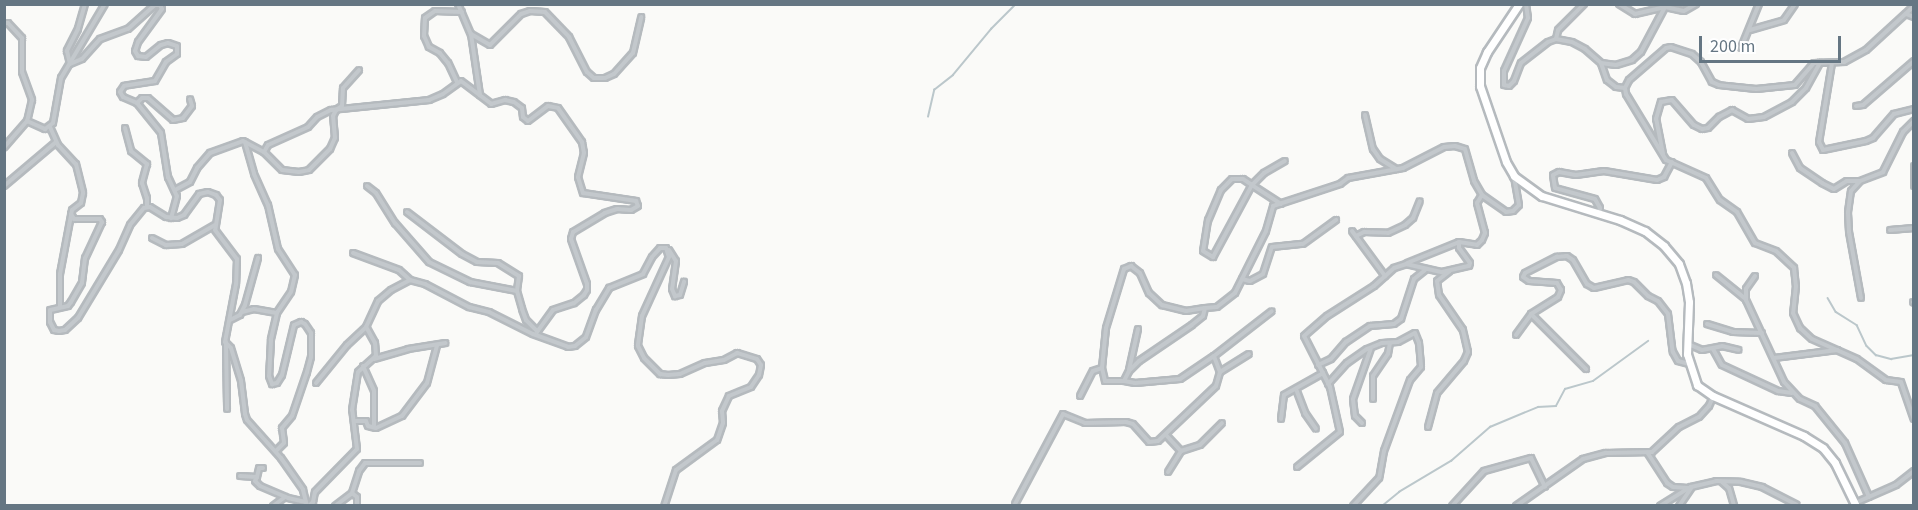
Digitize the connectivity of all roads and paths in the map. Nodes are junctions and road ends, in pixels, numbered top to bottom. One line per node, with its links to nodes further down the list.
1 (85, 4): 26 (street)
2 (105, 4): 26 (street)
3 (458, 4): 13 (street)
4 (1526, 4): 20 (street)
5 (1584, 4): 20 (street)
6 (1619, 4): 12 (street)
7 (1696, 4): 12 (street)
8 (1759, 4): 18 (street)
9 (1795, 4): 18 (street)
10 (1516, 6): 51 (main road)
11 (1914, 6): 14 (street)
12 (1665, 7): 23 (street)
13 (462, 12): 19 (street); 28 (street)
14 (1906, 14): 16 (street); 25 (street)
15 (641, 17): 19 (street)
16 (1914, 17)
17 (4, 23): 37 (street)
18 (1750, 30): 21 (street)
19 (471, 34): 30 (street)
20 (1556, 39): 23 (street)
21 (1740, 48)
22 (1914, 60): 33 (street)
23 (1601, 63): 29 (street)
24 (1821, 63): 25 (street); 29 (street); 46 (street)
25 (1832, 63): 34 (street)
26 (70, 64): 32 (street); 39 (street)
27 (359, 70): 35 (street)
28 (457, 82): 30 (street); 35 (street)
29 (1625, 88): 46 (street)
30 (480, 96): 99 (street)
31 (190, 99): 32 (street)
32 (137, 103): 57 (street)
33 (1856, 106)
34 (1914, 109)
35 (336, 110): 44 (street); 44 (street)
36 (1365, 115): 50 (street)
37 (27, 121): 39 (street); 43 (street)
38 (1914, 121): 52 (street)
39 (50, 127): 41 (street)
40 (124, 128): 61 (street)
41 (56, 142): 54 (street); 63 (street)
42 (245, 142): 44 (street); 57 (street); 92 (street)
43 (4, 147)
44 (264, 152)
45 (1792, 153): 52 (street)
46 (1663, 157): 48 (street)
47 (1285, 161): 53 (street)
48 (1672, 162): 64 (street); 110 (street)
49 (1914, 166): 56 (street)
50 (1397, 169): 58 (street); 60 (street)
51 (1514, 176): 58 (street); 64 (main road)
52 (1860, 181): 87 (street)
53 (1252, 185): 53 (street); 60 (street)
54 (4, 186)
55 (367, 186): 86 (street)
56 (1914, 186)
57 (175, 190): 65 (street)
58 (1482, 195): 73 (street)
59 (1420, 201): 71 (street)
60 (1281, 204): 83 (street)
61 (147, 207): 65 (street); 89 (street)
62 (407, 212): 86 (street)
63 (71, 214): 89 (street); 89 (street)
64 (1599, 215): 104 (main road)
65 (171, 218): 67 (street)
66 (1336, 220): 83 (street)
67 (215, 225): 72 (street); 95 (street)
68 (1914, 228): 69 (street)
69 (1890, 230)
70 (1352, 231): 71 (street)
71 (1356, 236): 81 (street)
72 (152, 238)
73 (1460, 242): 77 (street); 79 (street)
74 (666, 248): 85 (street); 99 (street); 164 (street)
75 (353, 253): 84 (street)
76 (258, 258): 94 (street)
77 (1406, 264): 78 (street); 81 (street)
78 (1425, 270): 79 (street); 116 (street)
79 (1451, 271): 138 (street)
80 (1716, 275): 88 (street)
81 (1385, 276): 116 (street)
82 (1755, 276): 88 (street)
83 (1242, 279): 90 (street)
84 (410, 280): 97 (street); 99 (street)
85 (684, 282)
86 (517, 291): 99 (street)
87 (1861, 298)
88 (1746, 300): 100 (street)
89 (60, 307)
90 (1205, 308): 118 (street); 120 (street)
91 (1272, 311): 112 (street)
92 (277, 313): 94 (street); 142 (street)
93 (1531, 314): 101 (street); 115 (street); 119 (street)
94 (240, 315): 95 (street)
95 (229, 320): 102 (street)
96 (1707, 324): 100 (street)
97 (366, 327): 114 (street); 124 (street)
98 (1138, 329): 120 (street)
99 (538, 333)
100 (1762, 333): 113 (street)
101 (1516, 335)
102 (225, 342): 131 (street); 142 (street)
103 (1390, 342): 107 (street); 130 (street); 165 (street)
104 (1687, 343): 108 (street); 115 (main road)
105 (446, 344): 106 (street)
106 (437, 345): 114 (street); 137 (street)
107 (1371, 348): 125 (street); 136 (street)
108 (1713, 350): 109 (street); 127 (street)
109 (1739, 350)
110 (1838, 350): 113 (street); 133 (street)
111 (1249, 354): 121 (street)
112 (1214, 356): 121 (street); 123 (street)
113 (1773, 358): 127 (street)
114 (370, 360): 117 (street)
115 (1689, 364): 129 (main road)
116 (1318, 365): 122 (street)
117 (363, 366): 134 (street); 137 (street)
118 (1102, 368): 123 (street); 128 (street)
119 (1586, 369)
120 (1129, 371): 123 (street)
121 (1220, 372): 140 (street)
122 (1323, 373): 125 (street); 126 (street)
123 (1124, 381)
124 (316, 383)
125 (1328, 384): 145 (street)
126 (1296, 389): 132 (street); 139 (street)
127 (1792, 393): 155 (street)
128 (1080, 396)
129 (1713, 396): 143 (street); 159 (main road)
130 (1373, 399)
131 (227, 409)
132 (1281, 419)
133 (1914, 419)
134 (355, 420): 137 (street); 157 (street)
135 (1222, 423): 141 (street)
136 (1362, 423)
137 (374, 426)
138 (1428, 427)
139 (1316, 429)
140 (1166, 435): 141 (street); 158 (street)
141 (1181, 451): 148 (street)
142 (276, 452): 157 (street)
143 (1647, 452): 152 (street); 153 (street)
144 (420, 463): 154 (street)
145 (1298, 467)
146 (263, 468): 150 (street)
147 (1914, 471): 155 (street)
148 (1168, 472)
149 (240, 476): 150 (street)
150 (256, 477): 156 (street)
151 (1722, 482): 153 (street); 160 (street); 170 (street)
152 (1545, 487): 166 (street); 167 (street)
153 (1691, 487): 168 (street); 169 (street)
154 (352, 493): 162 (street); 163 (street)
155 (1869, 496): 159 (street)
156 (286, 497): 157 (street); 161 (street)
157 (307, 504)
158 (1015, 504)
159 (1856, 504)
160 (1797, 505)
161 (273, 506)
162 (335, 506)
163 (357, 506)
164 (664, 506)
165 (1353, 506)
166 (1452, 506)
167 (1516, 506)
168 (1660, 506)
169 (1678, 506)
170 (1734, 506)

